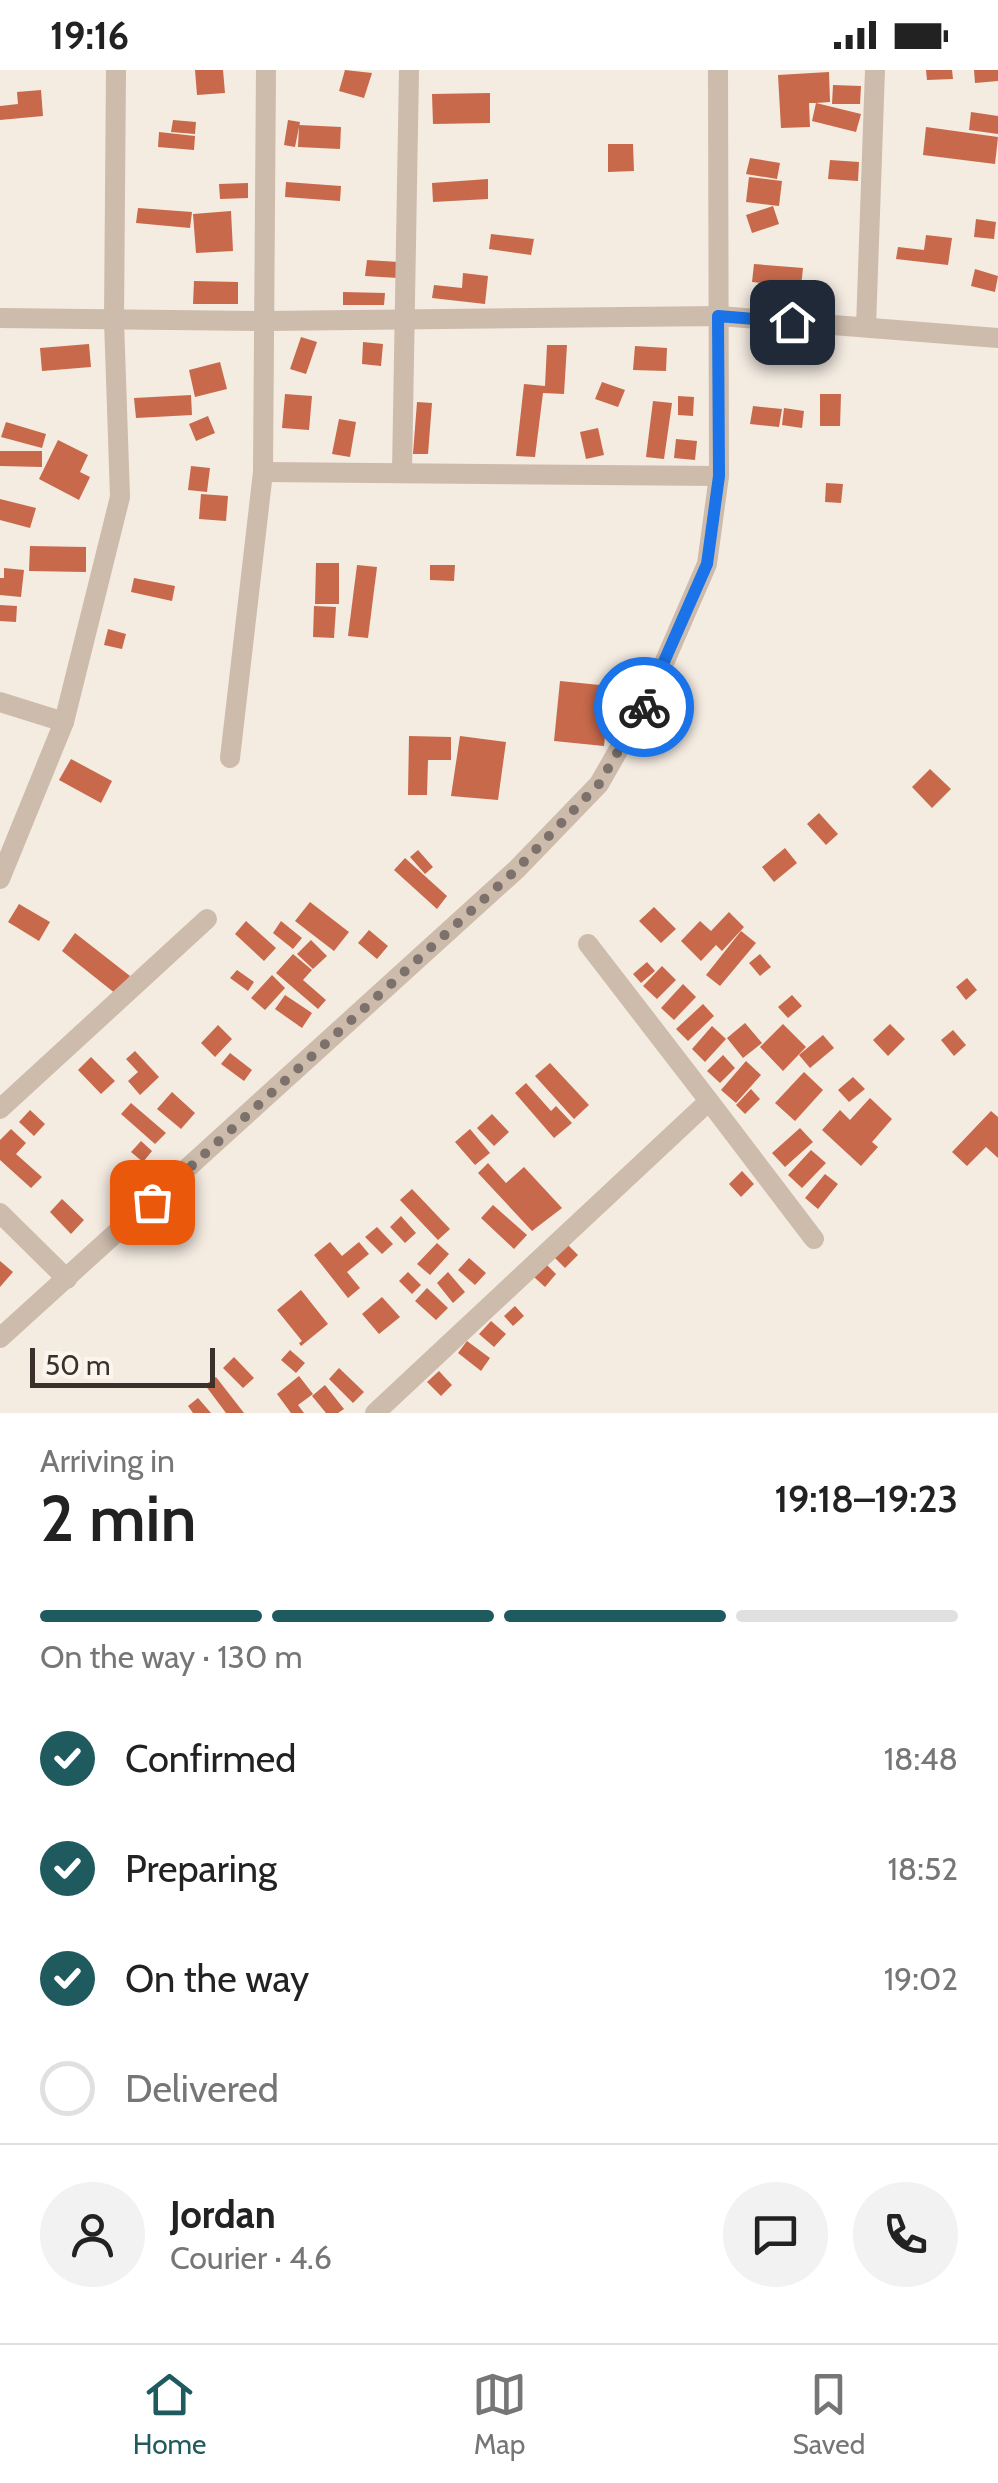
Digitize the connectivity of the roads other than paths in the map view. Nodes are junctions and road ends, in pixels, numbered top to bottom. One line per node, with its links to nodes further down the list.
1 (116, 70): 8 (street)
2 (266, 70): 10 (street)
3 (409, 70): 9 (street)
4 (718, 70): 6 (street)
5 (876, 70): 11 (street)
6 (718, 316): 9 (street); 11 (street); 15 (street)
7 (0, 318): 8 (street)
8 (114, 320): 10 (street); 17 (street)
9 (405, 320): 10 (street); 14 (street)
10 (264, 321): 13 (street)
11 (866, 327): 12 (street)
12 (998, 338)
13 (263, 472): 14 (street); 18 (street)
14 (402, 473): 15 (street)
15 (719, 476): 26 (street)
16 (0, 702): 17 (street)
17 (64, 722): 19 (street)
18 (230, 758)
19 (0, 879)
20 (207, 919): 23 (street)
21 (588, 944): 22 (street)
22 (709, 1102): 25 (street); 28 (street)
23 (0, 1109)
24 (0, 1214): 26 (street)
25 (814, 1239)
26 (67, 1280): 27 (street)
27 (0, 1338)
28 (375, 1413)

